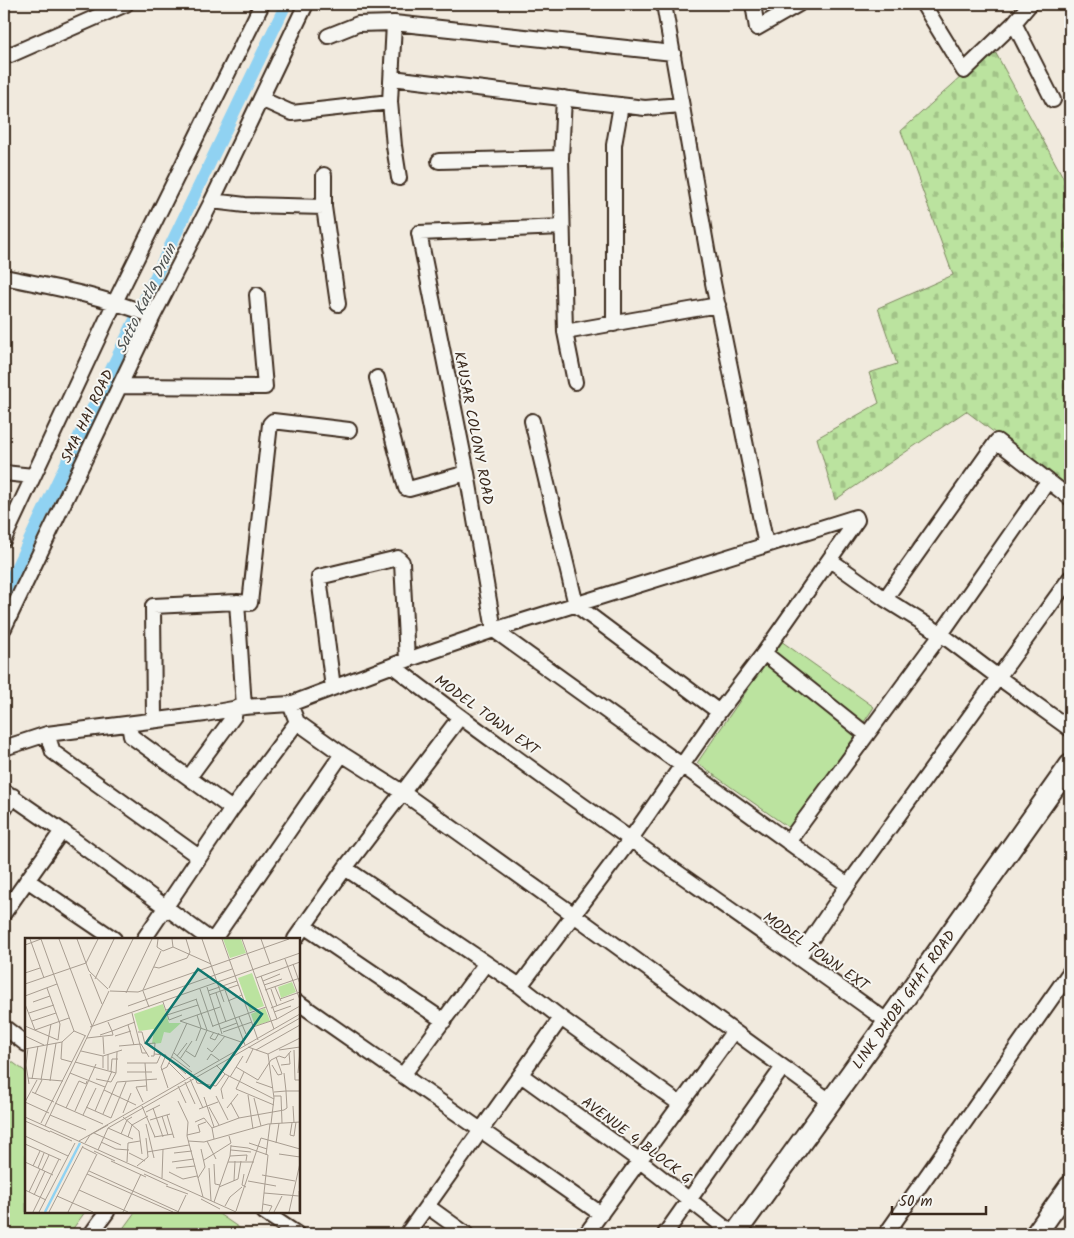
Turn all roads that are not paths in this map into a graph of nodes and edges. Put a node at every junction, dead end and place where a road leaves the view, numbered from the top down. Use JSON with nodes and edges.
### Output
{"nodes":[{"id":1,"x":126,"y":4,"type":"edge"},
{"id":2,"x":262,"y":4,"type":"edge"},
{"id":3,"x":306,"y":4,"type":"edge"},
{"id":4,"x":664,"y":4,"type":"edge"},
{"id":5,"x":753,"y":4,"type":"edge"},
{"id":6,"x":799,"y":4,"type":"edge"},
{"id":7,"x":923,"y":4,"type":"edge"},
{"id":8,"x":1030,"y":4,"type":"edge"},
{"id":9,"x":394,"y":22,"type":"junction"},
{"id":10,"x":1014,"y":23,"type":"junction"},
{"id":11,"x":328,"y":36,"type":"dead end"},
{"id":12,"x":672,"y":53,"type":"junction"},
{"id":13,"x":4,"y":56,"type":"edge"},
{"id":14,"x":392,"y":78,"type":"junction"},
{"id":15,"x":564,"y":98,"type":"junction"},
{"id":16,"x":261,"y":99,"type":"junction"},
{"id":17,"x":1053,"y":100,"type":"dead end"},
{"id":18,"x":390,"y":102,"type":"junction"},
{"id":19,"x":682,"y":104,"type":"junction"},
{"id":20,"x":621,"y":105,"type":"junction"},
{"id":21,"x":561,"y":158,"type":"junction"},
{"id":22,"x":439,"y":161,"type":"dead end"},
{"id":23,"x":324,"y":175,"type":"dead end"},
{"id":24,"x":399,"y":178,"type":"dead end"},
{"id":25,"x":212,"y":201,"type":"junction"},
{"id":26,"x":324,"y":207,"type":"junction"},
{"id":27,"x":562,"y":227,"type":"junction"},
{"id":28,"x":4,"y":277,"type":"edge"},
{"id":29,"x":257,"y":295,"type":"dead end"},
{"id":30,"x":119,"y":304,"type":"junction"},
{"id":31,"x":338,"y":304,"type":"dead end"},
{"id":32,"x":718,"y":305,"type":"junction"},
{"id":33,"x":147,"y":314,"type":"junction"},
{"id":34,"x":614,"y":324,"type":"junction"},
{"id":35,"x":565,"y":332,"type":"junction"},
{"id":36,"x":377,"y":378,"type":"dead end"},
{"id":37,"x":575,"y":382,"type":"dead end"},
{"id":38,"x":120,"y":386,"type":"junction"},
{"id":39,"x":532,"y":421,"type":"dead end"},
{"id":40,"x":349,"y":430,"type":"dead end"},
{"id":41,"x":4,"y":473,"type":"edge"},
{"id":42,"x":467,"y":473,"type":"junction"},
{"id":43,"x":33,"y":476,"type":"junction"},
{"id":44,"x":1048,"y":481,"type":"junction"},
{"id":45,"x":1070,"y":498,"type":"edge"},
{"id":46,"x":4,"y":539,"type":"edge"},
{"id":47,"x":766,"y":546,"type":"junction"},
{"id":48,"x":830,"y":560,"type":"junction"},
{"id":49,"x":1070,"y":578,"type":"edge"},
{"id":50,"x":885,"y":599,"type":"junction"},
{"id":51,"x":237,"y":602,"type":"junction"},
{"id":52,"x":576,"y":605,"type":"junction"},
{"id":53,"x":4,"y":628,"type":"edge"},
{"id":54,"x":494,"y":630,"type":"junction"},
{"id":55,"x":941,"y":634,"type":"junction"},
{"id":56,"x":764,"y":653,"type":"junction"},
{"id":57,"x":407,"y":660,"type":"junction"},
{"id":58,"x":393,"y":666,"type":"junction"},
{"id":59,"x":998,"y":677,"type":"junction"},
{"id":60,"x":333,"y":688,"type":"junction"},
{"id":61,"x":290,"y":704,"type":"junction"},
{"id":62,"x":240,"y":707,"type":"junction"},
{"id":63,"x":719,"y":712,"type":"junction"},
{"id":64,"x":460,"y":717,"type":"junction"},
{"id":65,"x":154,"y":720,"type":"junction"},
{"id":66,"x":297,"y":722,"type":"junction"},
{"id":67,"x":129,"y":724,"type":"junction"},
{"id":68,"x":1070,"y":729,"type":"edge"},
{"id":69,"x":47,"y":734,"type":"junction"},
{"id":70,"x":867,"y":735,"type":"junction"},
{"id":71,"x":4,"y":748,"type":"edge"},
{"id":72,"x":342,"y":754,"type":"junction"},
{"id":73,"x":1070,"y":765,"type":"edge"},
{"id":74,"x":682,"y":767,"type":"junction"},
{"id":75,"x":190,"y":776,"type":"junction"},
{"id":76,"x":402,"y":792,"type":"junction"},
{"id":77,"x":8,"y":794,"type":"edge"},
{"id":78,"x":232,"y":808,"type":"junction"},
{"id":79,"x":4,"y":810,"type":"edge"},
{"id":80,"x":62,"y":831,"type":"junction"},
{"id":81,"x":630,"y":840,"type":"junction"},
{"id":82,"x":788,"y":842,"type":"junction"},
{"id":83,"x":199,"y":857,"type":"junction"},
{"id":84,"x":345,"y":868,"type":"junction"},
{"id":85,"x":27,"y":880,"type":"junction"},
{"id":86,"x":848,"y":885,"type":"junction"},
{"id":87,"x":166,"y":906,"type":"junction"},
{"id":88,"x":4,"y":913,"type":"edge"},
{"id":89,"x":574,"y":915,"type":"junction"},
{"id":90,"x":304,"y":926,"type":"junction"},
{"id":91,"x":113,"y":938,"type":"edge"},
{"id":92,"x":145,"y":938,"type":"edge"},
{"id":93,"x":208,"y":938,"type":"edge"},
{"id":94,"x":215,"y":938,"type":"edge"},
{"id":95,"x":296,"y":938,"type":"edge"},
{"id":96,"x":799,"y":957,"type":"junction"},
{"id":97,"x":486,"y":963,"type":"junction"},
{"id":98,"x":1070,"y":972,"type":"edge"},
{"id":99,"x":520,"y":986,"type":"junction"},
{"id":100,"x":300,"y":1004,"type":"edge"},
{"id":101,"x":561,"y":1018,"type":"junction"},
{"id":102,"x":444,"y":1021,"type":"junction"},
{"id":103,"x":888,"y":1022,"type":"junction"},
{"id":104,"x":4,"y":1027,"type":"edge"},
{"id":105,"x":733,"y":1032,"type":"junction"},
{"id":106,"x":25,"y":1043,"type":"edge"},
{"id":107,"x":782,"y":1067,"type":"junction"},
{"id":108,"x":403,"y":1075,"type":"junction"},
{"id":109,"x":521,"y":1075,"type":"junction"},
{"id":110,"x":831,"y":1102,"type":"junction"},
{"id":111,"x":680,"y":1104,"type":"junction"},
{"id":112,"x":481,"y":1129,"type":"junction"},
{"id":113,"x":640,"y":1161,"type":"junction"},
{"id":114,"x":1070,"y":1186,"type":"edge"},
{"id":115,"x":689,"y":1199,"type":"junction"},
{"id":116,"x":427,"y":1206,"type":"junction"},
{"id":117,"x":106,"y":1213,"type":"edge"},
{"id":118,"x":265,"y":1213,"type":"edge"},
{"id":119,"x":601,"y":1214,"type":"junction"},
{"id":120,"x":91,"y":1234,"type":"edge"},
{"id":121,"x":296,"y":1234,"type":"edge"},
{"id":122,"x":407,"y":1234,"type":"edge"},
{"id":123,"x":466,"y":1234,"type":"edge"},
{"id":124,"x":586,"y":1234,"type":"edge"},
{"id":125,"x":664,"y":1234,"type":"edge"},
{"id":126,"x":734,"y":1234,"type":"edge"},
{"id":127,"x":886,"y":1234,"type":"edge"},
{"id":128,"x":1036,"y":1234,"type":"edge"}],
"edges":[{"from":1,"to":13,"type":"street"},
{"from":2,"to":30,"type":"street"},
{"from":3,"to":16,"type":"street","name":"SMA HAI ROAD"},
{"from":4,"to":12,"type":"street"},
{"from":5,"to":6,"type":"street"},
{"from":7,"to":10,"type":"street"},
{"from":8,"to":10,"type":"street"},
{"from":9,"to":11,"type":"street"},
{"from":9,"to":12,"type":"street"},
{"from":9,"to":14,"type":"street"},
{"from":10,"to":17,"type":"street"},
{"from":12,"to":19,"type":"street"},
{"from":14,"to":15,"type":"street"},
{"from":14,"to":18,"type":"street"},
{"from":15,"to":20,"type":"street"},
{"from":15,"to":21,"type":"street"},
{"from":16,"to":18,"type":"street"},
{"from":16,"to":25,"type":"street","name":"SMA HAI ROAD"},
{"from":18,"to":24,"type":"street"},
{"from":19,"to":20,"type":"street"},
{"from":19,"to":32,"type":"street"},
{"from":20,"to":34,"type":"street"},
{"from":21,"to":22,"type":"street"},
{"from":21,"to":27,"type":"street"},
{"from":23,"to":26,"type":"street"},
{"from":25,"to":26,"type":"street"},
{"from":25,"to":33,"type":"street","name":"SMA HAI ROAD"},
{"from":26,"to":31,"type":"street"},
{"from":27,"to":35,"type":"street"},
{"from":27,"to":42,"type":"street","name":"KAUSAR COLONY ROAD"},
{"from":28,"to":30,"type":"street"},
{"from":29,"to":38,"type":"street"},
{"from":30,"to":33,"type":"street"},
{"from":30,"to":43,"type":"street"},
{"from":32,"to":34,"type":"street"},
{"from":32,"to":47,"type":"street"},
{"from":33,"to":38,"type":"street","name":"SMA HAI ROAD"},
{"from":34,"to":35,"type":"street"},
{"from":35,"to":37,"type":"street"},
{"from":36,"to":42,"type":"street"},
{"from":38,"to":53,"type":"street","name":"SMA HAI ROAD"},
{"from":39,"to":52,"type":"street"},
{"from":40,"to":51,"type":"street"},
{"from":41,"to":43,"type":"street"},
{"from":42,"to":54,"type":"street","name":"KAUSAR COLONY ROAD"},
{"from":43,"to":46,"type":"street"},
{"from":44,"to":45,"type":"street"},
{"from":44,"to":50,"type":"street"},
{"from":44,"to":55,"type":"street"},
{"from":47,"to":48,"type":"street"},
{"from":47,"to":52,"type":"street"},
{"from":48,"to":50,"type":"street"},
{"from":48,"to":56,"type":"street"},
{"from":49,"to":59,"type":"street"},
{"from":50,"to":55,"type":"street"},
{"from":51,"to":62,"type":"street"},
{"from":51,"to":65,"type":"street"},
{"from":52,"to":54,"type":"street"},
{"from":52,"to":63,"type":"street"},
{"from":54,"to":57,"type":"street"},
{"from":54,"to":74,"type":"street"},
{"from":55,"to":59,"type":"street"},
{"from":55,"to":70,"type":"street"},
{"from":56,"to":63,"type":"street"},
{"from":56,"to":70,"type":"street"},
{"from":57,"to":58,"type":"street"},
{"from":57,"to":60,"type":"street"},
{"from":58,"to":60,"type":"street"},
{"from":58,"to":64,"type":"street","name":"MODEL TOWN EXT"},
{"from":59,"to":68,"type":"street"},
{"from":59,"to":86,"type":"street"},
{"from":60,"to":61,"type":"street"},
{"from":61,"to":62,"type":"street"},
{"from":61,"to":66,"type":"street"},
{"from":62,"to":65,"type":"street"},
{"from":62,"to":75,"type":"street"},
{"from":63,"to":74,"type":"street"},
{"from":64,"to":76,"type":"street"},
{"from":64,"to":81,"type":"street","name":"MODEL TOWN EXT"},
{"from":65,"to":67,"type":"street"},
{"from":66,"to":72,"type":"street"},
{"from":66,"to":78,"type":"street"},
{"from":67,"to":69,"type":"street"},
{"from":67,"to":75,"type":"street"},
{"from":69,"to":71,"type":"street"},
{"from":69,"to":83,"type":"street"},
{"from":70,"to":82,"type":"street"},
{"from":72,"to":76,"type":"street"},
{"from":72,"to":94,"type":"street"},
{"from":73,"to":103,"type":"street","name":"LINK DHOBI GHAT ROAD"},
{"from":74,"to":81,"type":"street"},
{"from":74,"to":82,"type":"street"},
{"from":75,"to":78,"type":"street"},
{"from":76,"to":84,"type":"street"},
{"from":76,"to":89,"type":"street"},
{"from":77,"to":79,"type":"street"},
{"from":77,"to":80,"type":"street"},
{"from":78,"to":83,"type":"street"},
{"from":80,"to":85,"type":"street"},
{"from":80,"to":87,"type":"street"},
{"from":81,"to":89,"type":"street"},
{"from":81,"to":96,"type":"street","name":"MODEL TOWN EXT"},
{"from":82,"to":86,"type":"street"},
{"from":83,"to":87,"type":"street"},
{"from":84,"to":90,"type":"street"},
{"from":84,"to":97,"type":"street"},
{"from":85,"to":88,"type":"street"},
{"from":85,"to":91,"type":"street"},
{"from":86,"to":96,"type":"street"},
{"from":87,"to":92,"type":"street"},
{"from":87,"to":93,"type":"street"},
{"from":89,"to":99,"type":"street"},
{"from":89,"to":105,"type":"street"},
{"from":90,"to":95,"type":"street"},
{"from":90,"to":102,"type":"street"},
{"from":96,"to":103,"type":"street","name":"MODEL TOWN EXT"},
{"from":97,"to":99,"type":"street"},
{"from":97,"to":102,"type":"street"},
{"from":98,"to":127,"type":"street"},
{"from":99,"to":101,"type":"street"},
{"from":100,"to":108,"type":"street"},
{"from":101,"to":109,"type":"street"},
{"from":101,"to":111,"type":"street"},
{"from":102,"to":108,"type":"street"},
{"from":103,"to":110,"type":"street","name":"LINK DHOBI GHAT ROAD"},
{"from":104,"to":106,"type":"street"},
{"from":105,"to":107,"type":"street"},
{"from":105,"to":111,"type":"street"},
{"from":107,"to":110,"type":"street"},
{"from":107,"to":115,"type":"street"},
{"from":108,"to":112,"type":"street"},
{"from":109,"to":112,"type":"street"},
{"from":109,"to":113,"type":"street","name":"AVENUE 4 BLOCK G"},
{"from":110,"to":126,"type":"street","name":"LINK DHOBI GHAT ROAD"},
{"from":111,"to":113,"type":"street"},
{"from":112,"to":116,"type":"street"},
{"from":112,"to":119,"type":"street"},
{"from":113,"to":115,"type":"street","name":"AVENUE 4 BLOCK G"},
{"from":113,"to":119,"type":"street"},
{"from":114,"to":128,"type":"street"},
{"from":115,"to":125,"type":"street"},
{"from":115,"to":126,"type":"street","name":"AVENUE 4 BLOCK G"},
{"from":116,"to":122,"type":"street"},
{"from":116,"to":123,"type":"street"},
{"from":117,"to":120,"type":"street"},
{"from":118,"to":121,"type":"street"},
{"from":119,"to":124,"type":"street"}]}
